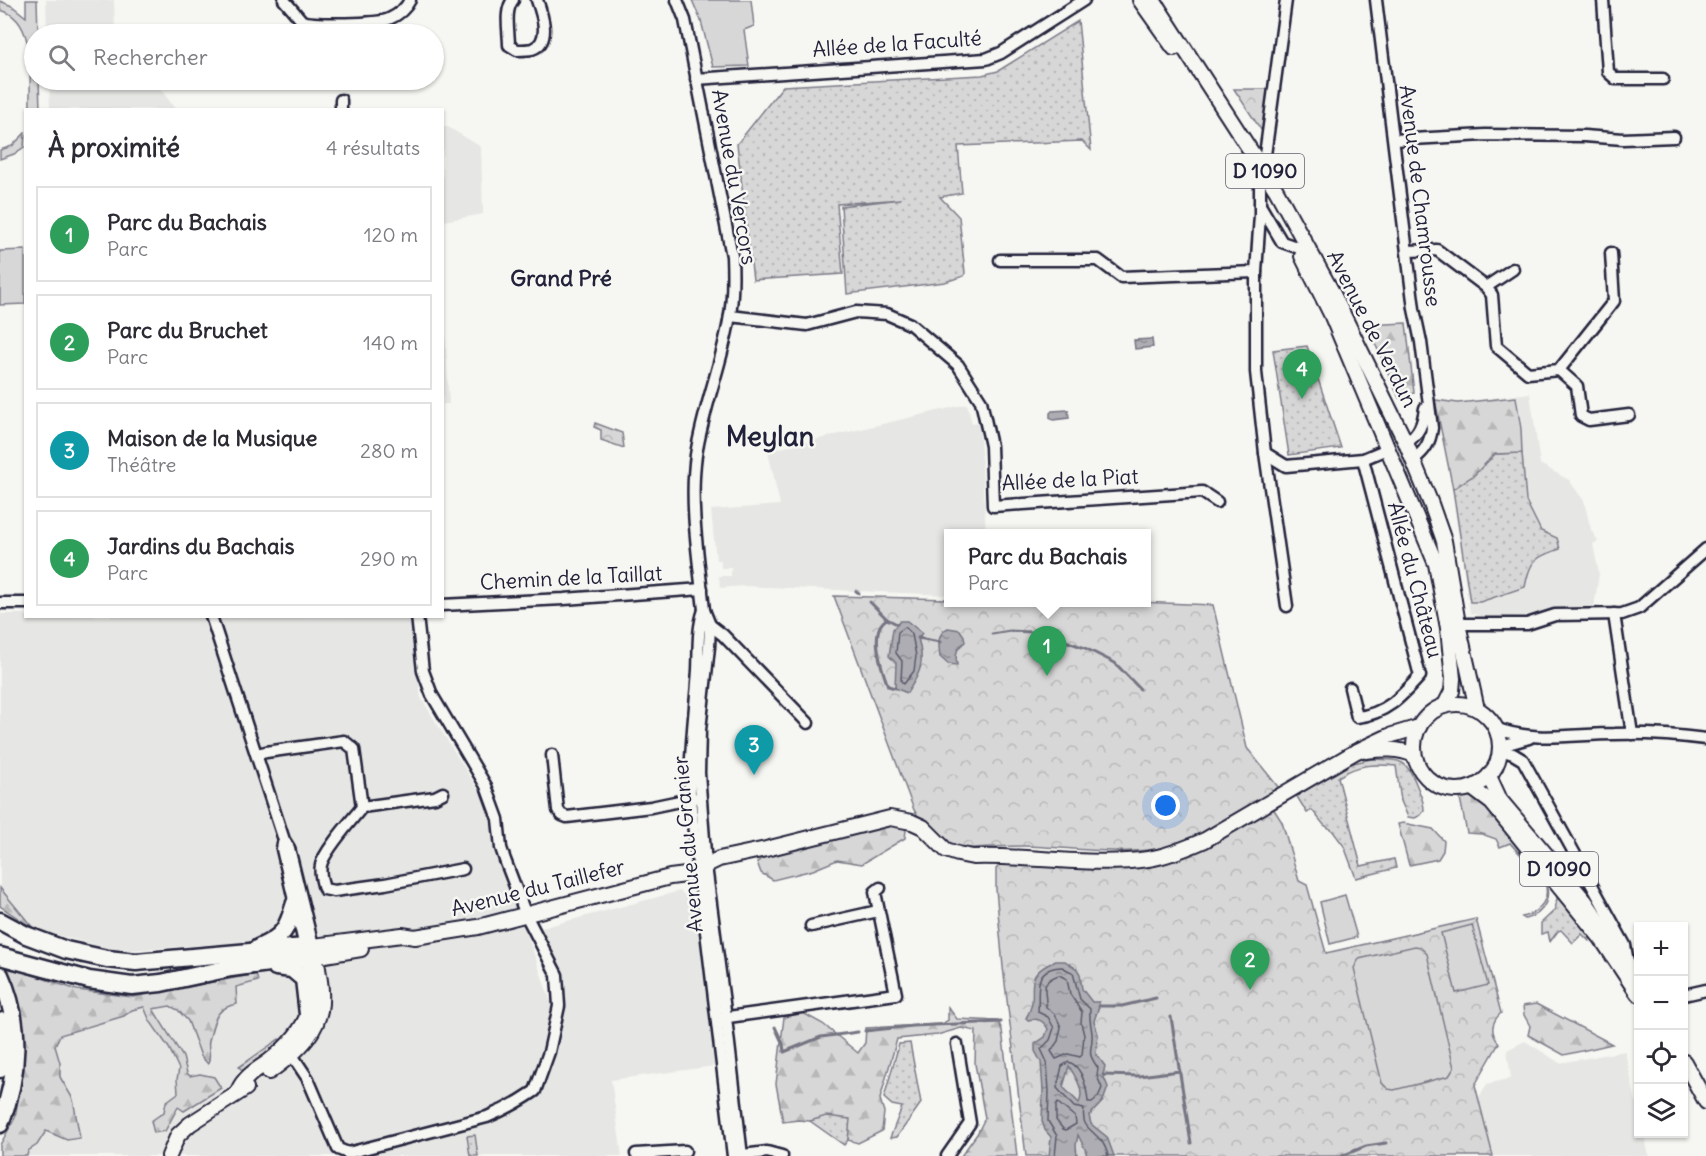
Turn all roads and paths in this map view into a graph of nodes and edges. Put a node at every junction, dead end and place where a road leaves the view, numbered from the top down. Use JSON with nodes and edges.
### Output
{"nodes":[{"id":1,"x":284,"y":0,"type":"edge"},
{"id":2,"x":410,"y":0,"type":"edge"},
{"id":3,"x":513,"y":0,"type":"edge"},
{"id":4,"x":537,"y":0,"type":"edge"},
{"id":5,"x":677,"y":0,"type":"edge"},
{"id":6,"x":1084,"y":0,"type":"edge"},
{"id":7,"x":1140,"y":0,"type":"edge"},
{"id":8,"x":1153,"y":0,"type":"edge"},
{"id":9,"x":1286,"y":0,"type":"edge"},
{"id":10,"x":1376,"y":0,"type":"edge"},
{"id":11,"x":1603,"y":0,"type":"edge"},
{"id":12,"x":696,"y":79,"type":"junction"},
{"id":13,"x":1663,"y":79,"type":"dead end"},
{"id":14,"x":1674,"y":137,"type":"dead end"},
{"id":15,"x":1394,"y":140,"type":"junction"},
{"id":16,"x":1260,"y":164,"type":"junction"},
{"id":17,"x":1260,"y":179,"type":"junction"},
{"id":18,"x":1260,"y":205,"type":"junction"},
{"id":19,"x":1299,"y":248,"type":"junction"},
{"id":20,"x":1407,"y":251,"type":"junction"},
{"id":21,"x":1611,"y":253,"type":"dead end"},
{"id":22,"x":1000,"y":260,"type":"dead end"},
{"id":23,"x":1513,"y":269,"type":"dead end"},
{"id":24,"x":1256,"y":272,"type":"junction"},
{"id":25,"x":1486,"y":287,"type":"junction"},
{"id":26,"x":730,"y":316,"type":"junction"},
{"id":27,"x":1559,"y":370,"type":"junction"},
{"id":28,"x":1427,"y":396,"type":"junction"},
{"id":29,"x":1629,"y":415,"type":"dead end"},
{"id":30,"x":1406,"y":443,"type":"junction"},
{"id":31,"x":1265,"y":453,"type":"junction"},
{"id":32,"x":1390,"y":455,"type":"junction"},
{"id":33,"x":1366,"y":458,"type":"junction"},
{"id":34,"x":1413,"y":460,"type":"junction"},
{"id":35,"x":1217,"y":502,"type":"dead end"},
{"id":36,"x":1706,"y":549,"type":"edge"},
{"id":37,"x":702,"y":589,"type":"junction"},
{"id":38,"x":0,"y":603,"type":"edge"},
{"id":39,"x":24,"y":603,"type":"edge"},
{"id":40,"x":444,"y":605,"type":"edge"},
{"id":41,"x":1287,"y":606,"type":"dead end"},
{"id":42,"x":704,"y":610,"type":"joint"},
{"id":43,"x":1614,"y":614,"type":"junction"},
{"id":44,"x":212,"y":618,"type":"edge"},
{"id":45,"x":417,"y":618,"type":"edge"},
{"id":46,"x":1458,"y":624,"type":"junction"},
{"id":47,"x":704,"y":625,"type":"junction"},
{"id":48,"x":1350,"y":688,"type":"dead end"},
{"id":49,"x":1445,"y":705,"type":"junction"},
{"id":50,"x":1477,"y":709,"type":"junction"},
{"id":51,"x":808,"y":723,"type":"dead end"},
{"id":52,"x":1419,"y":727,"type":"junction"},
{"id":53,"x":1495,"y":728,"type":"junction"},
{"id":54,"x":1632,"y":734,"type":"junction"},
{"id":55,"x":1535,"y":736,"type":"junction"},
{"id":56,"x":1706,"y":739,"type":"edge"},
{"id":57,"x":1500,"y":750,"type":"junction"},
{"id":58,"x":1355,"y":752,"type":"junction"},
{"id":59,"x":257,"y":754,"type":"junction"},
{"id":60,"x":552,"y":755,"type":"dead end"},
{"id":61,"x":1414,"y":755,"type":"junction"},
{"id":62,"x":1523,"y":760,"type":"junction"},
{"id":63,"x":1489,"y":776,"type":"junction"},
{"id":64,"x":1472,"y":788,"type":"junction"},
{"id":65,"x":443,"y":793,"type":"dead end"},
{"id":66,"x":695,"y":798,"type":"junction"},
{"id":67,"x":362,"y":807,"type":"junction"},
{"id":68,"x":284,"y":840,"type":"junction"},
{"id":69,"x":702,"y":867,"type":"junction"},
{"id":70,"x":463,"y":869,"type":"dead end"},
{"id":71,"x":880,"y":888,"type":"dead end"},
{"id":72,"x":295,"y":903,"type":"junction"},
{"id":73,"x":878,"y":911,"type":"junction"},
{"id":74,"x":526,"y":915,"type":"junction"},
{"id":75,"x":0,"y":921,"type":"edge"},
{"id":76,"x":812,"y":926,"type":"dead end"},
{"id":77,"x":310,"y":951,"type":"junction"},
{"id":78,"x":249,"y":952,"type":"junction"},
{"id":79,"x":0,"y":956,"type":"edge"},
{"id":80,"x":1628,"y":962,"type":"junction"},
{"id":81,"x":261,"y":965,"type":"junction"},
{"id":82,"x":0,"y":975,"type":"edge"},
{"id":83,"x":1636,"y":976,"type":"edge"},
{"id":84,"x":1634,"y":988,"type":"edge"},
{"id":85,"x":1706,"y":990,"type":"edge"},
{"id":86,"x":1688,"y":994,"type":"edge"},
{"id":87,"x":0,"y":1009,"type":"edge"},
{"id":88,"x":308,"y":1014,"type":"junction"},
{"id":89,"x":722,"y":1018,"type":"junction"},
{"id":90,"x":957,"y":1044,"type":"dead end"},
{"id":91,"x":292,"y":1054,"type":"junction"},
{"id":92,"x":0,"y":1069,"type":"edge"},
{"id":93,"x":1688,"y":1071,"type":"edge"},
{"id":94,"x":238,"y":1091,"type":"junction"},
{"id":95,"x":1706,"y":1102,"type":"edge"},
{"id":96,"x":0,"y":1124,"type":"edge"},
{"id":97,"x":685,"y":1150,"type":"dead end"},
{"id":98,"x":636,"y":1154,"type":"dead end"},
{"id":99,"x":169,"y":1156,"type":"edge"},
{"id":100,"x":737,"y":1156,"type":"edge"},
{"id":101,"x":782,"y":1156,"type":"edge"},
{"id":102,"x":947,"y":1156,"type":"edge"}],
"edges":[{"from":1,"to":2,"type":"street"},
{"from":3,"to":4,"type":"street"},
{"from":5,"to":12,"type":"street","name":"Avenue du Vercors"},
{"from":6,"to":12,"type":"street","name":"Allée de la Faculté"},
{"from":7,"to":17,"type":"main road","name":"Avenue de Verdun","number":"D 1090"},
{"from":8,"to":16,"type":"main road","name":"Avenue de Verdun","number":"D 1090"},
{"from":9,"to":16,"type":"street"},
{"from":10,"to":15,"type":"street","name":"Avenue de Chamrousse"},
{"from":11,"to":13,"type":"street"},
{"from":12,"to":26,"type":"street","name":"Avenue du Vercors"},
{"from":14,"to":15,"type":"street"},
{"from":15,"to":20,"type":"street","name":"Avenue de Chamrousse"},
{"from":16,"to":30,"type":"main road","name":"Avenue de Verdun","number":"D 1090"},
{"from":17,"to":18,"type":"street"},
{"from":17,"to":19,"type":"main road","name":"Avenue de Verdun","number":"D 1090"},
{"from":18,"to":19,"type":"street"},
{"from":18,"to":24,"type":"street"},
{"from":19,"to":32,"type":"main road","name":"Avenue de Verdun","number":"D 1090"},
{"from":20,"to":25,"type":"street"},
{"from":20,"to":28,"type":"street","name":"Avenue de Chamrousse"},
{"from":21,"to":27,"type":"street"},
{"from":22,"to":24,"type":"street"},
{"from":23,"to":25,"type":"street"},
{"from":24,"to":31,"type":"street"},
{"from":25,"to":27,"type":"street"},
{"from":26,"to":35,"type":"street","name":"Allée de la Piat"},
{"from":26,"to":37,"type":"street","name":"Avenue du Vercors"},
{"from":27,"to":29,"type":"street"},
{"from":28,"to":30,"type":"street","name":"Avenue de Chamrousse"},
{"from":28,"to":34,"type":"street","name":"Avenue de Chamrousse"},
{"from":30,"to":32,"type":"main road"},
{"from":30,"to":34,"type":"main road","name":"Avenue de Verdun","number":"D 1090"},
{"from":31,"to":33,"type":"street"},
{"from":31,"to":41,"type":"street"},
{"from":32,"to":33,"type":"street"},
{"from":32,"to":34,"type":"main road"},
{"from":32,"to":49,"type":"main road","name":"Avenue de Verdun","number":"D 1090"},
{"from":33,"to":48,"type":"street","name":"Allée du Château"},
{"from":34,"to":46,"type":"main road","name":"Avenue de Verdun","number":"D 1090"},
{"from":36,"to":43,"type":"street"},
{"from":37,"to":40,"type":"street","name":"Chemin de la Taillat"},
{"from":37,"to":42,"type":"street","name":"Avenue du Vercors"},
{"from":38,"to":39,"type":"street"},
{"from":42,"to":47,"type":"street","name":"Avenue du Granier"},
{"from":43,"to":46,"type":"street"},
{"from":43,"to":54,"type":"street"},
{"from":44,"to":59,"type":"street"},
{"from":45,"to":74,"type":"street"},
{"from":46,"to":50,"type":"main road","name":"Avenue de Verdun","number":"D 1090"},
{"from":47,"to":51,"type":"street"},
{"from":47,"to":66,"type":"street","name":"Avenue du Granier"},
{"from":49,"to":50,"type":"main road"},
{"from":49,"to":52,"type":"main road"},
{"from":50,"to":53,"type":"main road"},
{"from":52,"to":58,"type":"main road","name":"Avenue du Taillefer"},
{"from":52,"to":61,"type":"main road"},
{"from":53,"to":55,"type":"street"},
{"from":53,"to":57,"type":"main road"},
{"from":54,"to":55,"type":"street"},
{"from":54,"to":56,"type":"street"},
{"from":55,"to":57,"type":"street"},
{"from":55,"to":62,"type":"street"},
{"from":57,"to":62,"type":"street"},
{"from":57,"to":63,"type":"main road"},
{"from":58,"to":61,"type":"main road","name":"Avenue du Taillefer"},
{"from":58,"to":69,"type":"main road","name":"Avenue du Taillefer"},
{"from":59,"to":67,"type":"street"},
{"from":59,"to":68,"type":"street"},
{"from":60,"to":66,"type":"street"},
{"from":61,"to":64,"type":"main road"},
{"from":62,"to":80,"type":"street"},
{"from":63,"to":64,"type":"main road"},
{"from":63,"to":80,"type":"main road","number":"D 1090"},
{"from":64,"to":84,"type":"main road","number":"D 1090"},
{"from":65,"to":67,"type":"street"},
{"from":66,"to":69,"type":"street","name":"Avenue du Granier"},
{"from":67,"to":70,"type":"street"},
{"from":68,"to":72,"type":"street"},
{"from":68,"to":77,"type":"street"},
{"from":69,"to":74,"type":"main road","name":"Avenue du Taillefer"},
{"from":69,"to":89,"type":"street","name":"Avenue du Granier"},
{"from":71,"to":73,"type":"street"},
{"from":72,"to":77,"type":"street"},
{"from":72,"to":78,"type":"highway"},
{"from":73,"to":76,"type":"street"},
{"from":73,"to":89,"type":"street"},
{"from":74,"to":77,"type":"main road","name":"Avenue du Taillefer"},
{"from":74,"to":91,"type":"street"},
{"from":75,"to":78,"type":"highway"},
{"from":77,"to":78,"type":"highway"},
{"from":77,"to":81,"type":"highway"},
{"from":77,"to":88,"type":"main road"},
{"from":77,"to":91,"type":"main road"},
{"from":79,"to":81,"type":"highway"},
{"from":80,"to":83,"type":"main road","number":"D 1090"},
{"from":81,"to":88,"type":"highway"},
{"from":82,"to":96,"type":"highway"},
{"from":85,"to":86,"type":"street"},
{"from":87,"to":92,"type":"highway"},
{"from":88,"to":94,"type":"main road"},
{"from":89,"to":100,"type":"street","name":"Avenue du Granier"},
{"from":90,"to":102,"type":"street"},
{"from":91,"to":94,"type":"main road"},
{"from":93,"to":95,"type":"main road"},
{"from":94,"to":99,"type":"main road"},
{"from":97,"to":98,"type":"street"},
{"from":100,"to":101,"type":"street"}]}
